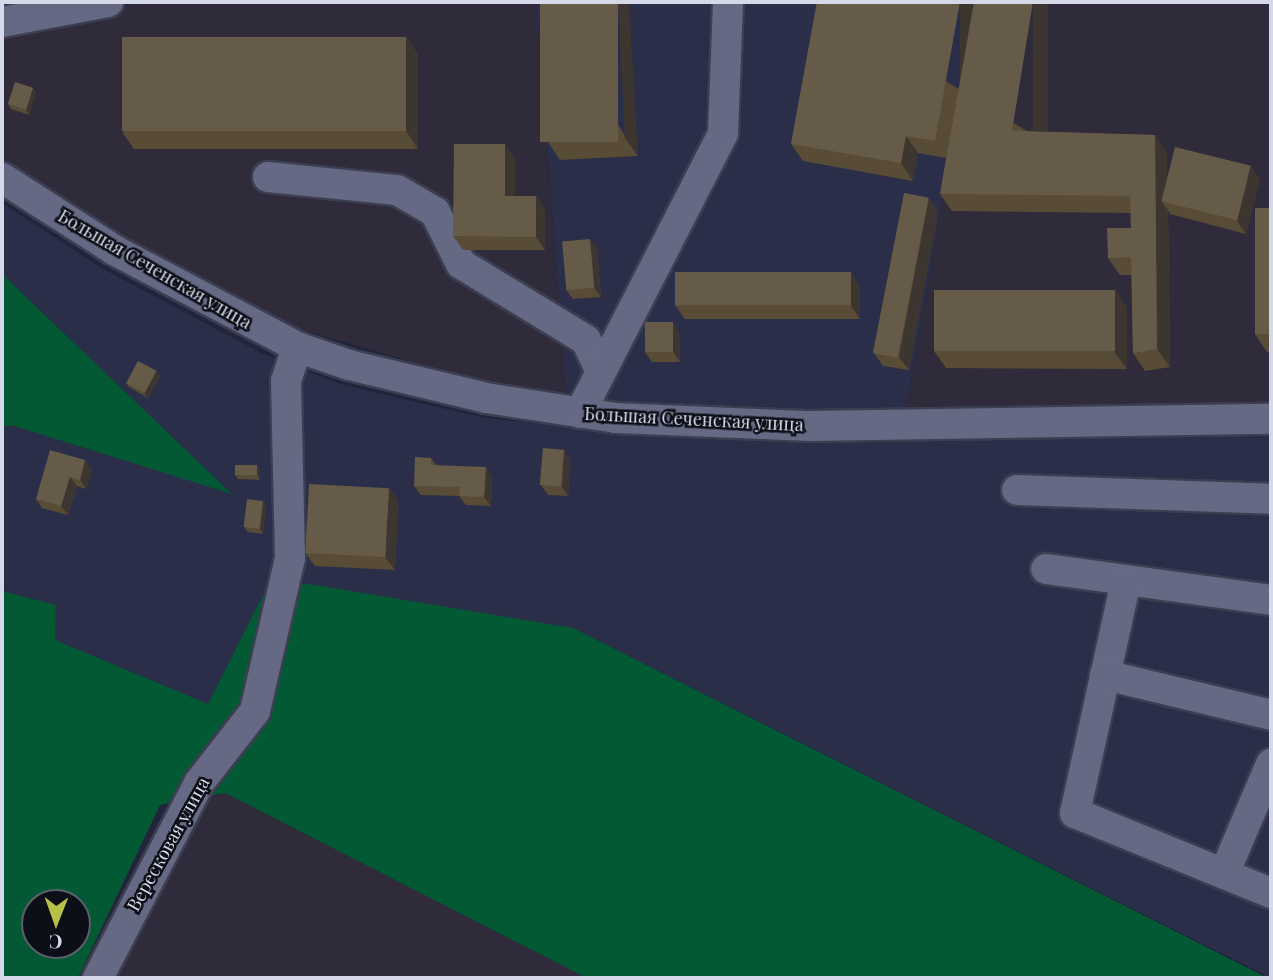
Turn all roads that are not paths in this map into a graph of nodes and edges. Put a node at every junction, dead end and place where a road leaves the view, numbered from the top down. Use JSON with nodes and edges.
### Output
{"nodes":[{"id":1,"x":108,"y":2,"type":"edge"},
{"id":2,"x":728,"y":2,"type":"edge"},
{"id":3,"x":2,"y":22,"type":"edge"},
{"id":4,"x":268,"y":177,"type":"dead end"},
{"id":5,"x":2,"y":178,"type":"edge"},
{"id":6,"x":296,"y":347,"type":"junction"},
{"id":7,"x":601,"y":372,"type":"junction"},
{"id":8,"x":580,"y":413,"type":"junction"},
{"id":9,"x":1271,"y":419,"type":"edge"},
{"id":10,"x":1017,"y":490,"type":"dead end"},
{"id":11,"x":1271,"y":499,"type":"edge"},
{"id":12,"x":1046,"y":569,"type":"dead end"},
{"id":13,"x":1126,"y":581,"type":"junction"},
{"id":14,"x":1271,"y":600,"type":"edge"},
{"id":15,"x":1105,"y":675,"type":"junction"},
{"id":16,"x":1271,"y":715,"type":"edge"},
{"id":17,"x":1271,"y":764,"type":"edge"},
{"id":18,"x":1224,"y":874,"type":"junction"},
{"id":19,"x":1271,"y":893,"type":"edge"},
{"id":20,"x":98,"y":978,"type":"edge"}],
"edges":[{"from":1,"to":3,"type":"street"},
{"from":2,"to":7,"type":"street"},
{"from":4,"to":7,"type":"street"},
{"from":5,"to":6,"type":"street","name":"Большая Сеченская улица"},
{"from":6,"to":8,"type":"street","name":"Большая Сеченская улица"},
{"from":6,"to":20,"type":"street","name":"Вересковая улица"},
{"from":7,"to":8,"type":"street"},
{"from":8,"to":9,"type":"street","name":"Большая Сеченская улица"},
{"from":10,"to":11,"type":"street"},
{"from":12,"to":13,"type":"street"},
{"from":13,"to":14,"type":"street"},
{"from":13,"to":15,"type":"street"},
{"from":15,"to":16,"type":"street"},
{"from":15,"to":18,"type":"street"},
{"from":17,"to":18,"type":"street"},
{"from":18,"to":19,"type":"street"}]}
